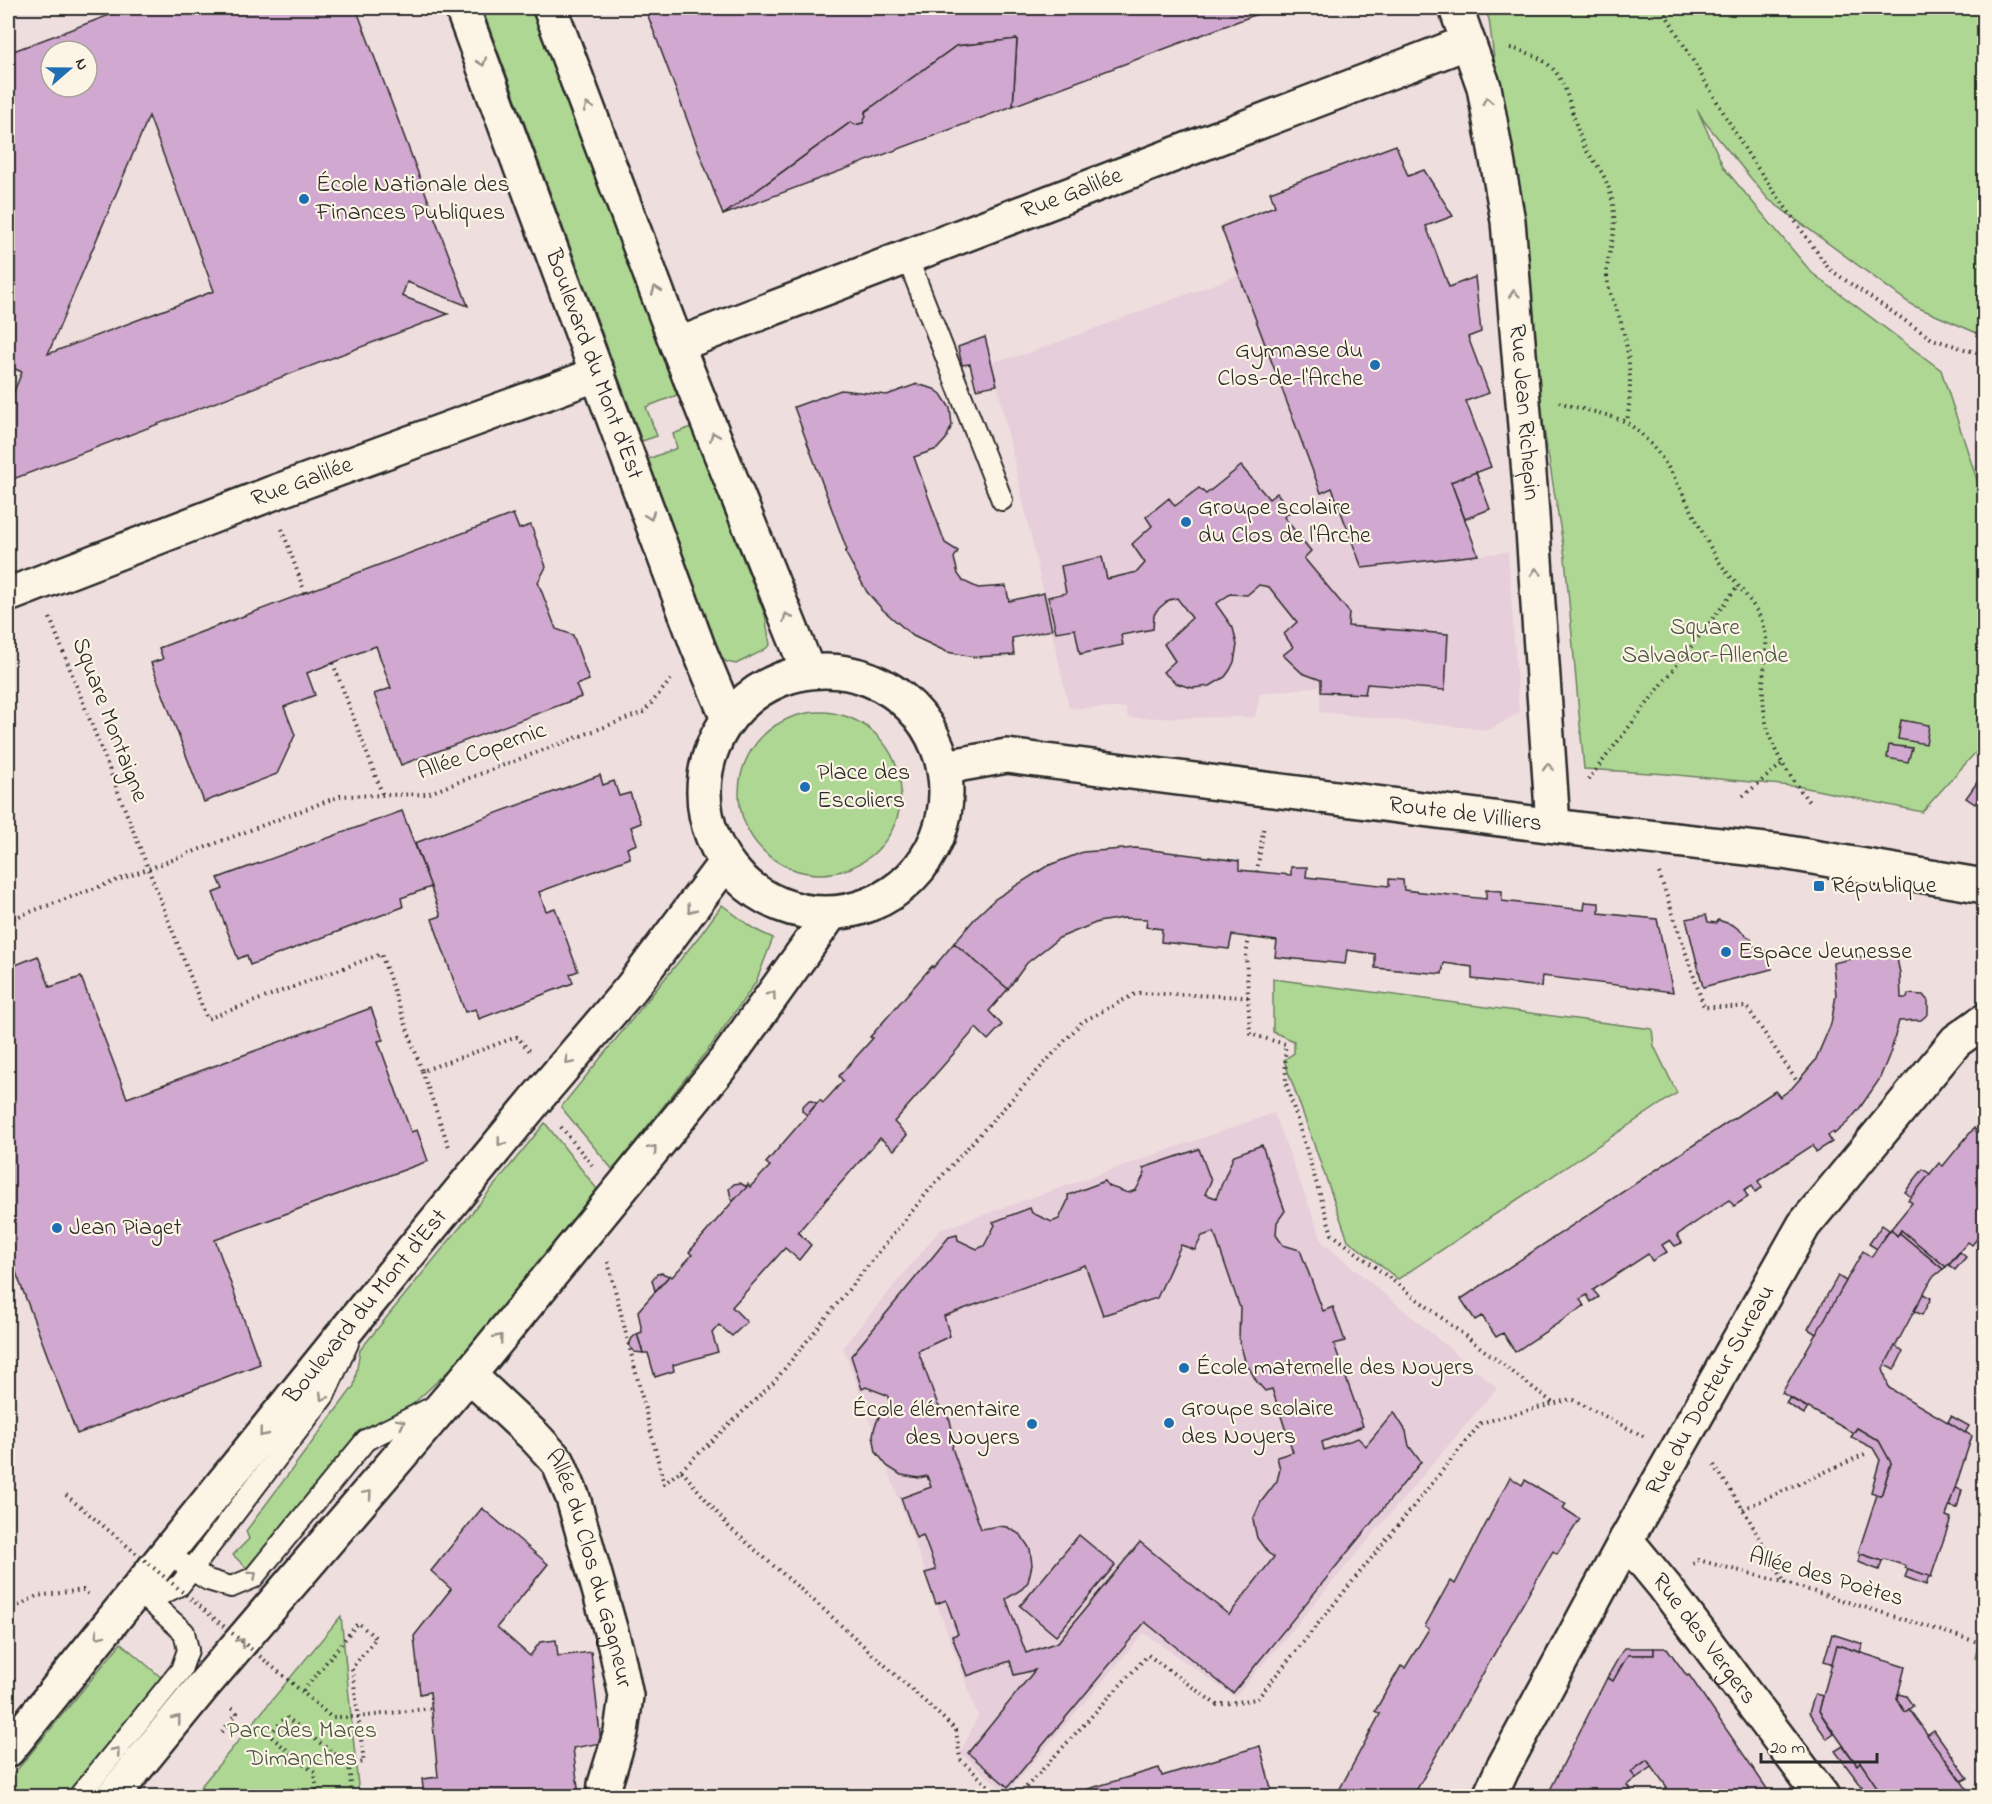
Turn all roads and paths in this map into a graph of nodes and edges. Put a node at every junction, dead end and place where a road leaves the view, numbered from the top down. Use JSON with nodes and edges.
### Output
{"nodes":[{"id":1,"x":462,"y":8,"type":"edge"},
{"id":2,"x":550,"y":8,"type":"edge"},
{"id":3,"x":1456,"y":8,"type":"edge"},
{"id":4,"x":1662,"y":8,"type":"edge"},
{"id":5,"x":1468,"y":42,"type":"junction"},
{"id":6,"x":908,"y":257,"type":"junction"},
{"id":7,"x":677,"y":345,"type":"junction"},
{"id":8,"x":1984,"y":356,"type":"edge"},
{"id":9,"x":598,"y":374,"type":"junction"},
{"id":10,"x":1522,"y":389,"type":"junction"},
{"id":11,"x":1627,"y":422,"type":"junction"},
{"id":12,"x":270,"y":494,"type":"junction"},
{"id":13,"x":1002,"y":500,"type":"dead end"},
{"id":14,"x":1738,"y":586,"type":"junction"},
{"id":15,"x":22,"y":590,"type":"edge"},
{"id":16,"x":305,"y":593,"type":"dead end"},
{"id":17,"x":698,"y":647,"type":"junction"},
{"id":18,"x":333,"y":663,"type":"dead end"},
{"id":19,"x":808,"y":671,"type":"junction"},
{"id":20,"x":728,"y":719,"type":"junction"},
{"id":21,"x":1782,"y":765,"type":"junction"},
{"id":22,"x":945,"y":767,"type":"junction"},
{"id":23,"x":1268,"y":789,"type":"junction"},
{"id":24,"x":383,"y":796,"type":"junction"},
{"id":25,"x":1743,"y":796,"type":"dead end"},
{"id":26,"x":1810,"y":805,"type":"dead end"},
{"id":27,"x":1553,"y":825,"type":"junction"},
{"id":28,"x":1646,"y":836,"type":"junction"},
{"id":29,"x":726,"y":862,"type":"junction"},
{"id":30,"x":148,"y":869,"type":"junction"},
{"id":31,"x":1257,"y":872,"type":"dead end"},
{"id":32,"x":1984,"y":886,"type":"edge"},
{"id":33,"x":830,"y":915,"type":"junction"},
{"id":34,"x":8,"y":920,"type":"edge"},
{"id":35,"x":1249,"y":937,"type":"dead end"},
{"id":36,"x":1248,"y":997,"type":"junction"},
{"id":37,"x":1984,"y":1021,"type":"edge"},
{"id":38,"x":422,"y":1071,"type":"junction"},
{"id":39,"x":1797,"y":1083,"type":"dead end"},
{"id":40,"x":538,"y":1097,"type":"junction"},
{"id":41,"x":463,"y":1189,"type":"junction"},
{"id":42,"x":615,"y":1194,"type":"junction"},
{"id":43,"x":583,"y":1234,"type":"junction"},
{"id":44,"x":366,"y":1306,"type":"junction"},
{"id":45,"x":469,"y":1375,"type":"junction"},
{"id":46,"x":448,"y":1400,"type":"junction"},
{"id":47,"x":1554,"y":1404,"type":"junction"},
{"id":48,"x":1675,"y":1452,"type":"junction"},
{"id":49,"x":1864,"y":1454,"type":"dead end"},
{"id":50,"x":1714,"y":1465,"type":"dead end"},
{"id":51,"x":681,"y":1470,"type":"junction"},
{"id":52,"x":66,"y":1495,"type":"dead end"},
{"id":53,"x":1743,"y":1509,"type":"junction"},
{"id":54,"x":1626,"y":1540,"type":"junction"},
{"id":55,"x":165,"y":1553,"type":"junction"},
{"id":56,"x":192,"y":1570,"type":"junction"},
{"id":57,"x":1786,"y":1583,"type":"junction"},
{"id":58,"x":1664,"y":1586,"type":"junction"},
{"id":59,"x":136,"y":1589,"type":"junction"},
{"id":60,"x":37,"y":1596,"type":"dead end"},
{"id":61,"x":8,"y":1611,"type":"edge"},
{"id":62,"x":1984,"y":1644,"type":"edge"},
{"id":63,"x":303,"y":1691,"type":"junction"},
{"id":64,"x":432,"y":1708,"type":"dead end"},
{"id":65,"x":237,"y":1713,"type":"dead end"},
{"id":66,"x":358,"y":1717,"type":"junction"},
{"id":67,"x":222,"y":1732,"type":"dead end"},
{"id":68,"x":8,"y":1750,"type":"edge"},
{"id":69,"x":349,"y":1765,"type":"junction"},
{"id":70,"x":79,"y":1797,"type":"edge"},
{"id":71,"x":113,"y":1797,"type":"edge"},
{"id":72,"x":317,"y":1797,"type":"edge"},
{"id":73,"x":352,"y":1797,"type":"edge"},
{"id":74,"x":604,"y":1797,"type":"edge"},
{"id":75,"x":999,"y":1797,"type":"edge"},
{"id":76,"x":1018,"y":1797,"type":"edge"},
{"id":77,"x":1490,"y":1797,"type":"edge"},
{"id":78,"x":1822,"y":1797,"type":"edge"}],
"edges":[{"from":1,"to":9,"type":"street","name":"Boulevard du Mont d'Est","one_way":true},
{"from":7,"to":2,"type":"street","one_way":true},
{"from":3,"to":5,"type":"street","name":"Rue Jean Richepin"},
{"from":4,"to":8,"type":"path"},
{"from":5,"to":6,"type":"street","name":"Rue Galilée"},
{"from":10,"to":5,"type":"street","name":"Rue Jean Richepin","one_way":true},
{"from":5,"to":11,"type":"path"},
{"from":6,"to":7,"type":"street","name":"Rue Galilée"},
{"from":6,"to":13,"type":"lane"},
{"from":19,"to":7,"type":"street","one_way":true},
{"from":9,"to":12,"type":"street","name":"Rue Galilée"},
{"from":9,"to":17,"type":"street","name":"Boulevard du Mont d'Est","one_way":true},
{"from":10,"to":11,"type":"path"},
{"from":27,"to":10,"type":"street","name":"Rue Jean Richepin","one_way":true},
{"from":11,"to":14,"type":"path"},
{"from":12,"to":15,"type":"street","name":"Rue Galilée"},
{"from":12,"to":16,"type":"path"},
{"from":14,"to":21,"type":"path"},
{"from":14,"to":27,"type":"path"},
{"from":15,"to":30,"type":"path","name":"Square Montaigne"},
{"from":17,"to":20,"type":"street","name":"Boulevard du Mont d'Est"},
{"from":17,"to":24,"type":"path","name":"Allée Copernic"},
{"from":18,"to":24,"type":"path"},
{"from":19,"to":20,"type":"street"},
{"from":19,"to":22,"type":"street"},
{"from":20,"to":29,"type":"street"},
{"from":21,"to":25,"type":"path"},
{"from":21,"to":26,"type":"path"},
{"from":22,"to":23,"type":"street","name":"Route de Villiers"},
{"from":22,"to":33,"type":"street"},
{"from":23,"to":27,"type":"street","name":"Route de Villiers"},
{"from":23,"to":31,"type":"path"},
{"from":24,"to":30,"type":"path","name":"Allée Copernic"},
{"from":27,"to":28,"type":"street","name":"Route de Villiers"},
{"from":28,"to":32,"type":"street","name":"Route de Villiers"},
{"from":28,"to":39,"type":"path"},
{"from":29,"to":33,"type":"street"},
{"from":29,"to":40,"type":"street","name":"Boulevard du Mont d'Est","one_way":true},
{"from":30,"to":34,"type":"path","name":"Allée Copernic"},
{"from":30,"to":38,"type":"path","name":"Square Montaigne"},
{"from":42,"to":33,"type":"street","one_way":true},
{"from":35,"to":36,"type":"path"},
{"from":36,"to":47,"type":"path"},
{"from":36,"to":51,"type":"path"},
{"from":37,"to":48,"type":"street","name":"Rue du Docteur Sureau"},
{"from":38,"to":40,"type":"path"},
{"from":38,"to":41,"type":"path"},
{"from":40,"to":41,"type":"street","name":"Boulevard du Mont d'Est","one_way":true},
{"from":40,"to":42,"type":"path"},
{"from":41,"to":44,"type":"street","name":"Boulevard du Mont d'Est"},
{"from":42,"to":43,"type":"street"},
{"from":45,"to":43,"type":"street","one_way":true},
{"from":43,"to":51,"type":"path"},
{"from":44,"to":55,"type":"street","name":"Boulevard du Mont d'Est","one_way":true},
{"from":44,"to":56,"type":"lane","one_way":true},
{"from":45,"to":46,"type":"street"},
{"from":45,"to":74,"type":"street","name":"Allée du Clos du Gagneur"},
{"from":56,"to":46,"type":"lane","one_way":true},
{"from":71,"to":46,"type":"street","one_way":true},
{"from":47,"to":48,"type":"path"},
{"from":47,"to":76,"type":"path"},
{"from":48,"to":54,"type":"street","name":"Rue du Docteur Sureau"},
{"from":49,"to":53,"type":"path"},
{"from":50,"to":53,"type":"path"},
{"from":51,"to":75,"type":"path"},
{"from":52,"to":63,"type":"path","bridge":true},
{"from":53,"to":57,"type":"path"},
{"from":54,"to":58,"type":"street","name":"Rue des Vergers"},
{"from":54,"to":77,"type":"street","name":"Rue du Docteur Sureau"},
{"from":55,"to":56,"type":"lane"},
{"from":55,"to":59,"type":"street","name":"Boulevard du Mont d'Est"},
{"from":56,"to":59,"type":"lane"},
{"from":57,"to":58,"type":"path","name":"Allée des Poètes"},
{"from":57,"to":62,"type":"path","name":"Allée des Poètes"},
{"from":58,"to":78,"type":"street","name":"Rue des Vergers"},
{"from":59,"to":68,"type":"street","name":"Boulevard du Mont d'Est","one_way":true},
{"from":70,"to":59,"type":"lane","one_way":true},
{"from":60,"to":61,"type":"path"},
{"from":63,"to":66,"type":"path"},
{"from":63,"to":66,"type":"path"},
{"from":64,"to":66,"type":"path"},
{"from":65,"to":67,"type":"path"},
{"from":66,"to":69,"type":"path"},
{"from":69,"to":72,"type":"path"},
{"from":69,"to":73,"type":"path"}]}
